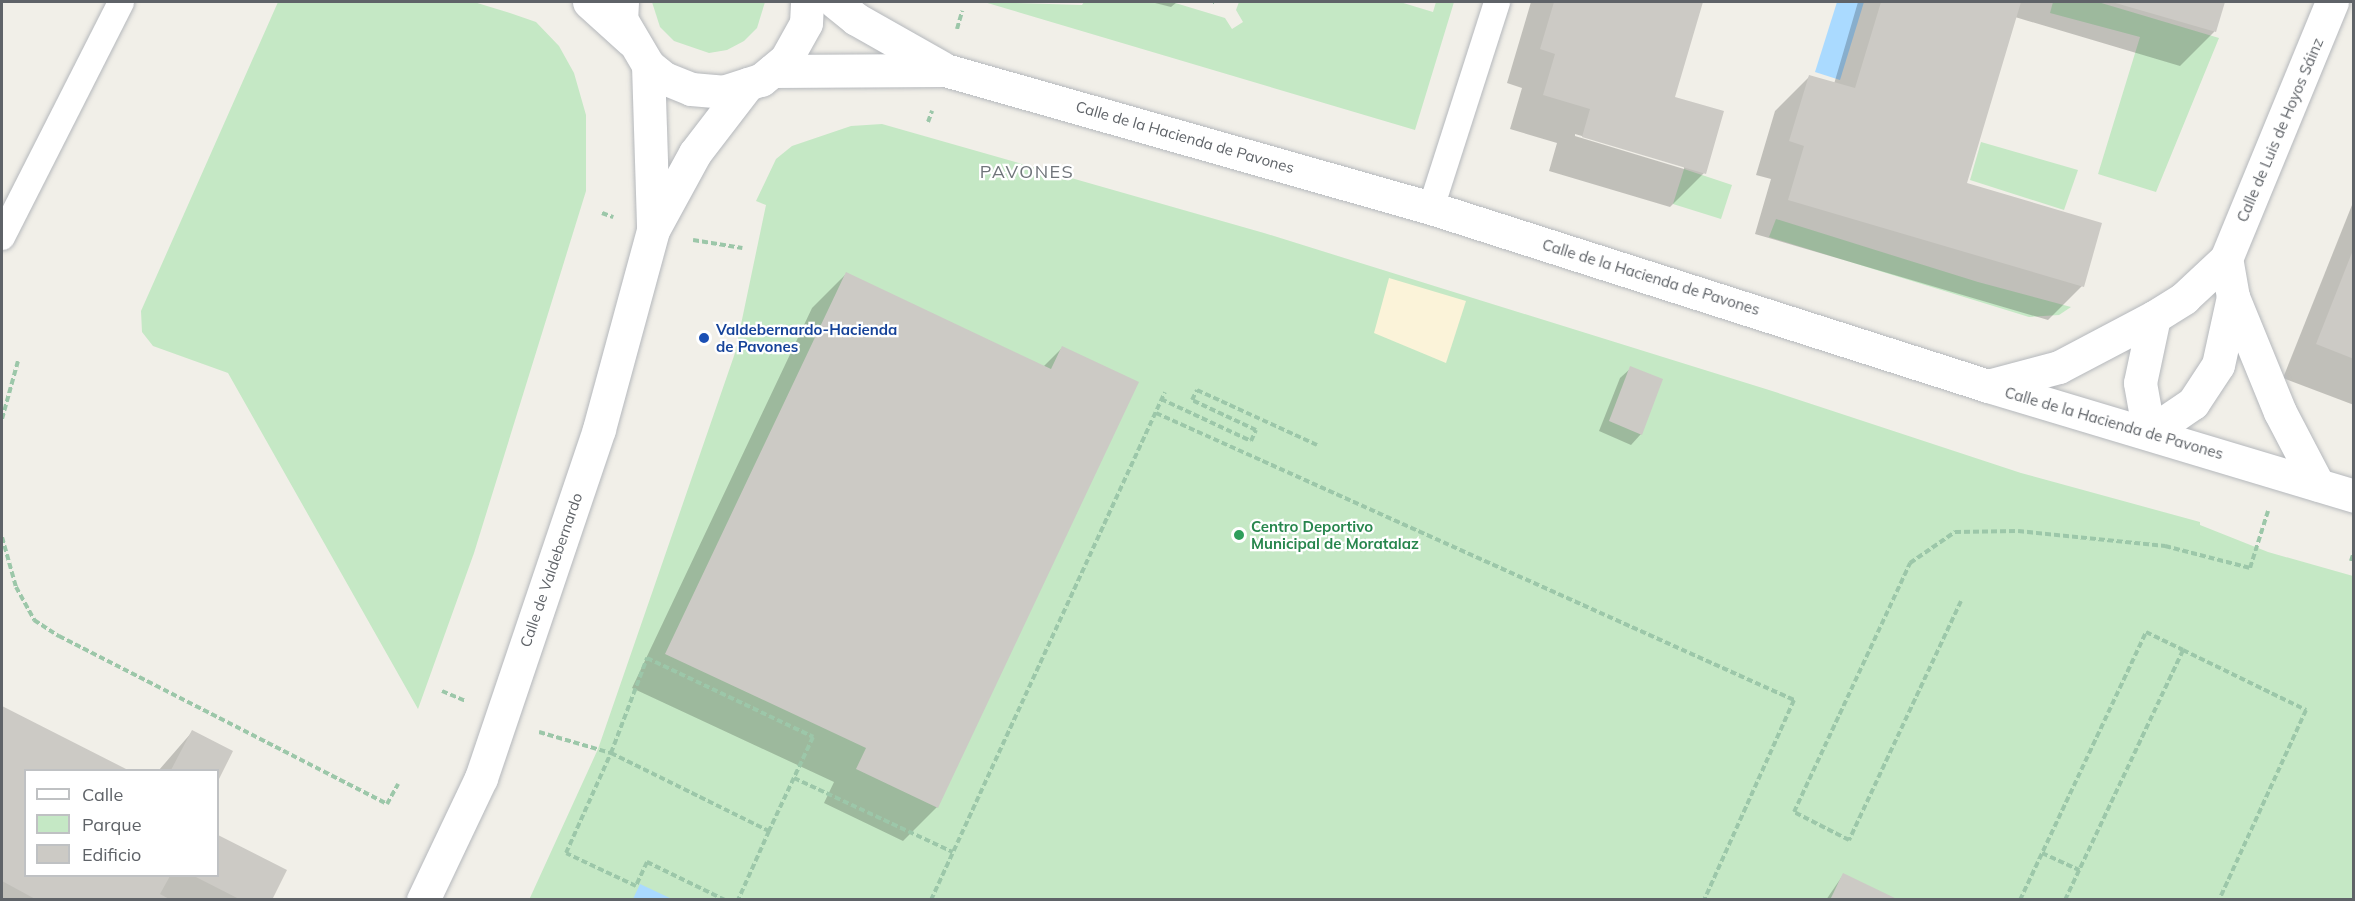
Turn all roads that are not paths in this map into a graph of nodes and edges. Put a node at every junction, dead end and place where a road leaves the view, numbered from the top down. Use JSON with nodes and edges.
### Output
{"nodes":[{"id":1,"x":121,"y":2,"type":"edge"},
{"id":2,"x":589,"y":2,"type":"edge"},
{"id":3,"x":622,"y":2,"type":"edge"},
{"id":4,"x":807,"y":2,"type":"edge"},
{"id":5,"x":835,"y":2,"type":"edge"},
{"id":6,"x":1497,"y":2,"type":"edge"},
{"id":7,"x":2332,"y":2,"type":"edge"},
{"id":8,"x":640,"y":53,"type":"junction"},
{"id":9,"x":945,"y":70,"type":"junction"},
{"id":10,"x":760,"y":78,"type":"junction"},
{"id":11,"x":1431,"y":208,"type":"junction"},
{"id":12,"x":653,"y":230,"type":"junction"},
{"id":13,"x":2,"y":237,"type":"edge"},
{"id":14,"x":2226,"y":259,"type":"junction"},
{"id":15,"x":2233,"y":297,"type":"junction"},
{"id":16,"x":2154,"y":317,"type":"junction"},
{"id":17,"x":1988,"y":386,"type":"junction"},
{"id":18,"x":2149,"y":433,"type":"junction"},
{"id":19,"x":2318,"y":485,"type":"junction"},
{"id":20,"x":2354,"y":496,"type":"edge"},
{"id":21,"x":423,"y":900,"type":"edge"}],
"edges":[{"from":1,"to":13,"type":"lane"},
{"from":2,"to":8,"type":"street"},
{"from":3,"to":8,"type":"street"},
{"from":4,"to":10,"type":"street","name":"Calle de Valdebernardo"},
{"from":5,"to":9,"type":"street","name":"Calle de la Hacienda de Pavones"},
{"from":6,"to":11,"type":"lane"},
{"from":7,"to":14,"type":"street","name":"Calle de Luis de Hoyos Sáinz"},
{"from":8,"to":10,"type":"street","name":"Calle de la Hacienda de Pavones"},
{"from":8,"to":12,"type":"street","name":"Calle de Valdebernardo"},
{"from":9,"to":10,"type":"street","name":"Calle de la Hacienda de Pavones"},
{"from":9,"to":11,"type":"street","name":"Calle de la Hacienda de Pavones"},
{"from":10,"to":12,"type":"street","name":"Calle de Valdebernardo"},
{"from":11,"to":17,"type":"street","name":"Calle de la Hacienda de Pavones"},
{"from":12,"to":21,"type":"street","name":"Calle de Valdebernardo"},
{"from":14,"to":15,"type":"street"},
{"from":14,"to":16,"type":"street","name":"Calle de Luis de Hoyos Sáinz"},
{"from":15,"to":18,"type":"street"},
{"from":15,"to":19,"type":"street"},
{"from":16,"to":17,"type":"street","name":"Calle de Luis de Hoyos Sáinz"},
{"from":16,"to":18,"type":"street"},
{"from":17,"to":18,"type":"street","name":"Calle de la Hacienda de Pavones"},
{"from":18,"to":19,"type":"street","name":"Calle de la Hacienda de Pavones"},
{"from":19,"to":20,"type":"street","name":"Calle de la Hacienda de Pavones"}]}
